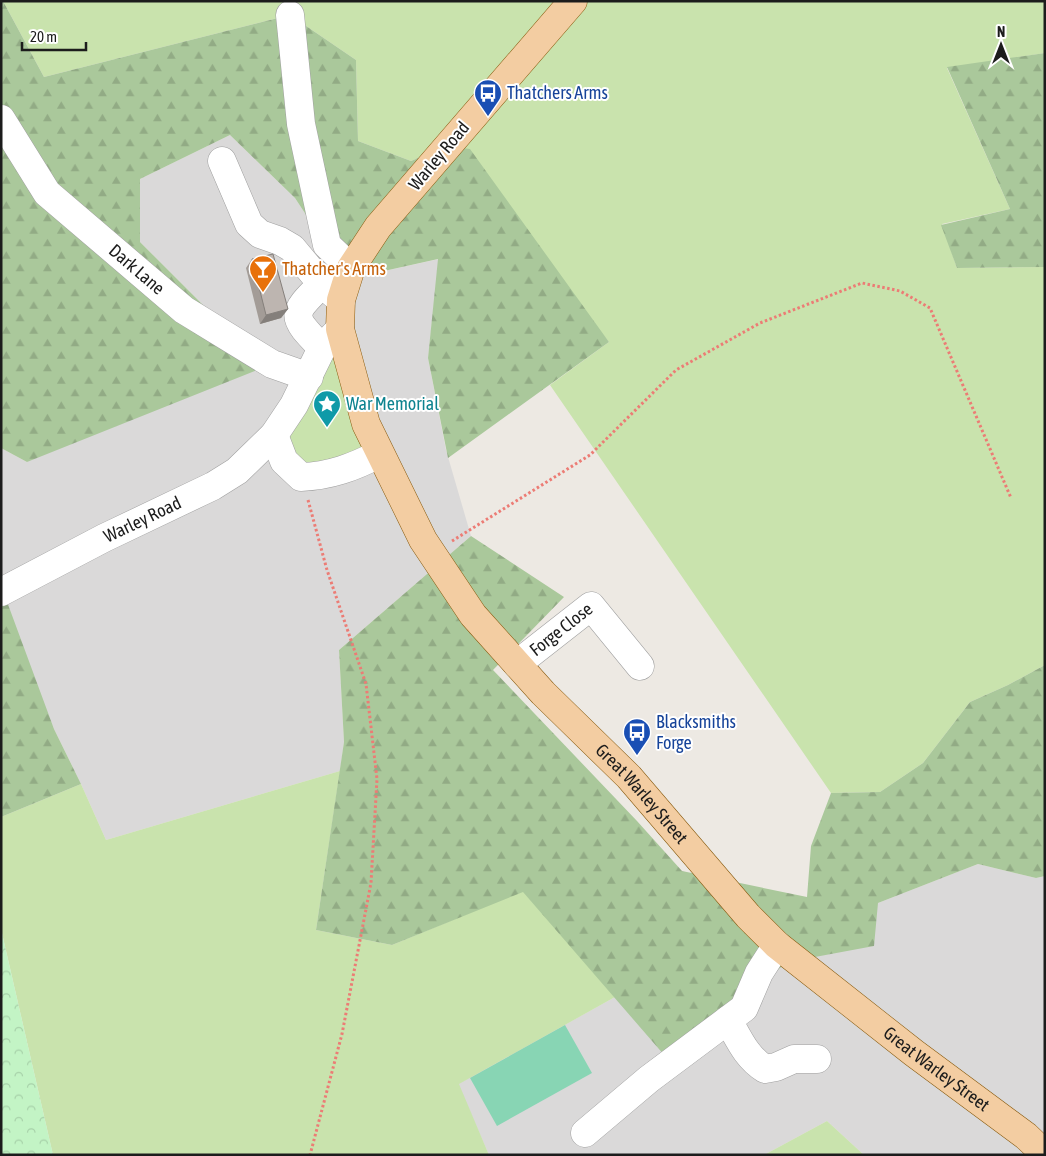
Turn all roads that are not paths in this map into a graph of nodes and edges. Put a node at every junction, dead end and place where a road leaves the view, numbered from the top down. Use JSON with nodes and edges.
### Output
{"nodes":[{"id":1,"x":573,"y":1,"type":"edge"},
{"id":2,"x":290,"y":15,"type":"dead end"},
{"id":3,"x":1,"y":119,"type":"edge"},
{"id":4,"x":222,"y":161,"type":"dead end"},
{"id":5,"x":351,"y":268,"type":"junction"},
{"id":6,"x":332,"y":292,"type":"junction"},
{"id":7,"x":336,"y":342,"type":"junction"},
{"id":8,"x":309,"y":378,"type":"junction"},
{"id":9,"x":274,"y":435,"type":"junction"},
{"id":10,"x":379,"y":454,"type":"junction"},
{"id":11,"x":1,"y":592,"type":"edge"},
{"id":12,"x":517,"y":664,"type":"junction"},
{"id":13,"x":640,"y":666,"type":"dead end"},
{"id":14,"x":777,"y":945,"type":"junction"},
{"id":15,"x":728,"y":1020,"type":"junction"},
{"id":16,"x":817,"y":1058,"type":"dead end"},
{"id":17,"x":586,"y":1132,"type":"dead end"},
{"id":18,"x":1045,"y":1154,"type":"edge"}],
"edges":[{"from":1,"to":5,"type":"main road","name":"Warley Road"},
{"from":2,"to":5,"type":"street"},
{"from":3,"to":8,"type":"street","name":"Dark Lane"},
{"from":4,"to":6,"type":"street"},
{"from":5,"to":6,"type":"main road","name":"Warley Road"},
{"from":6,"to":7,"type":"main road","name":"Warley Road"},
{"from":6,"to":7,"type":"street"},
{"from":7,"to":8,"type":"street","name":"Warley Road"},
{"from":7,"to":10,"type":"main road","name":"Great Warley Street"},
{"from":8,"to":9,"type":"street","name":"Warley Road"},
{"from":9,"to":10,"type":"street"},
{"from":9,"to":11,"type":"street","name":"Warley Road"},
{"from":10,"to":12,"type":"main road","name":"Great Warley Street"},
{"from":12,"to":13,"type":"street","name":"Forge Close"},
{"from":12,"to":14,"type":"main road","name":"Great Warley Street"},
{"from":14,"to":15,"type":"street"},
{"from":14,"to":18,"type":"main road","name":"Great Warley Street"},
{"from":15,"to":16,"type":"street"},
{"from":15,"to":17,"type":"street"}]}
